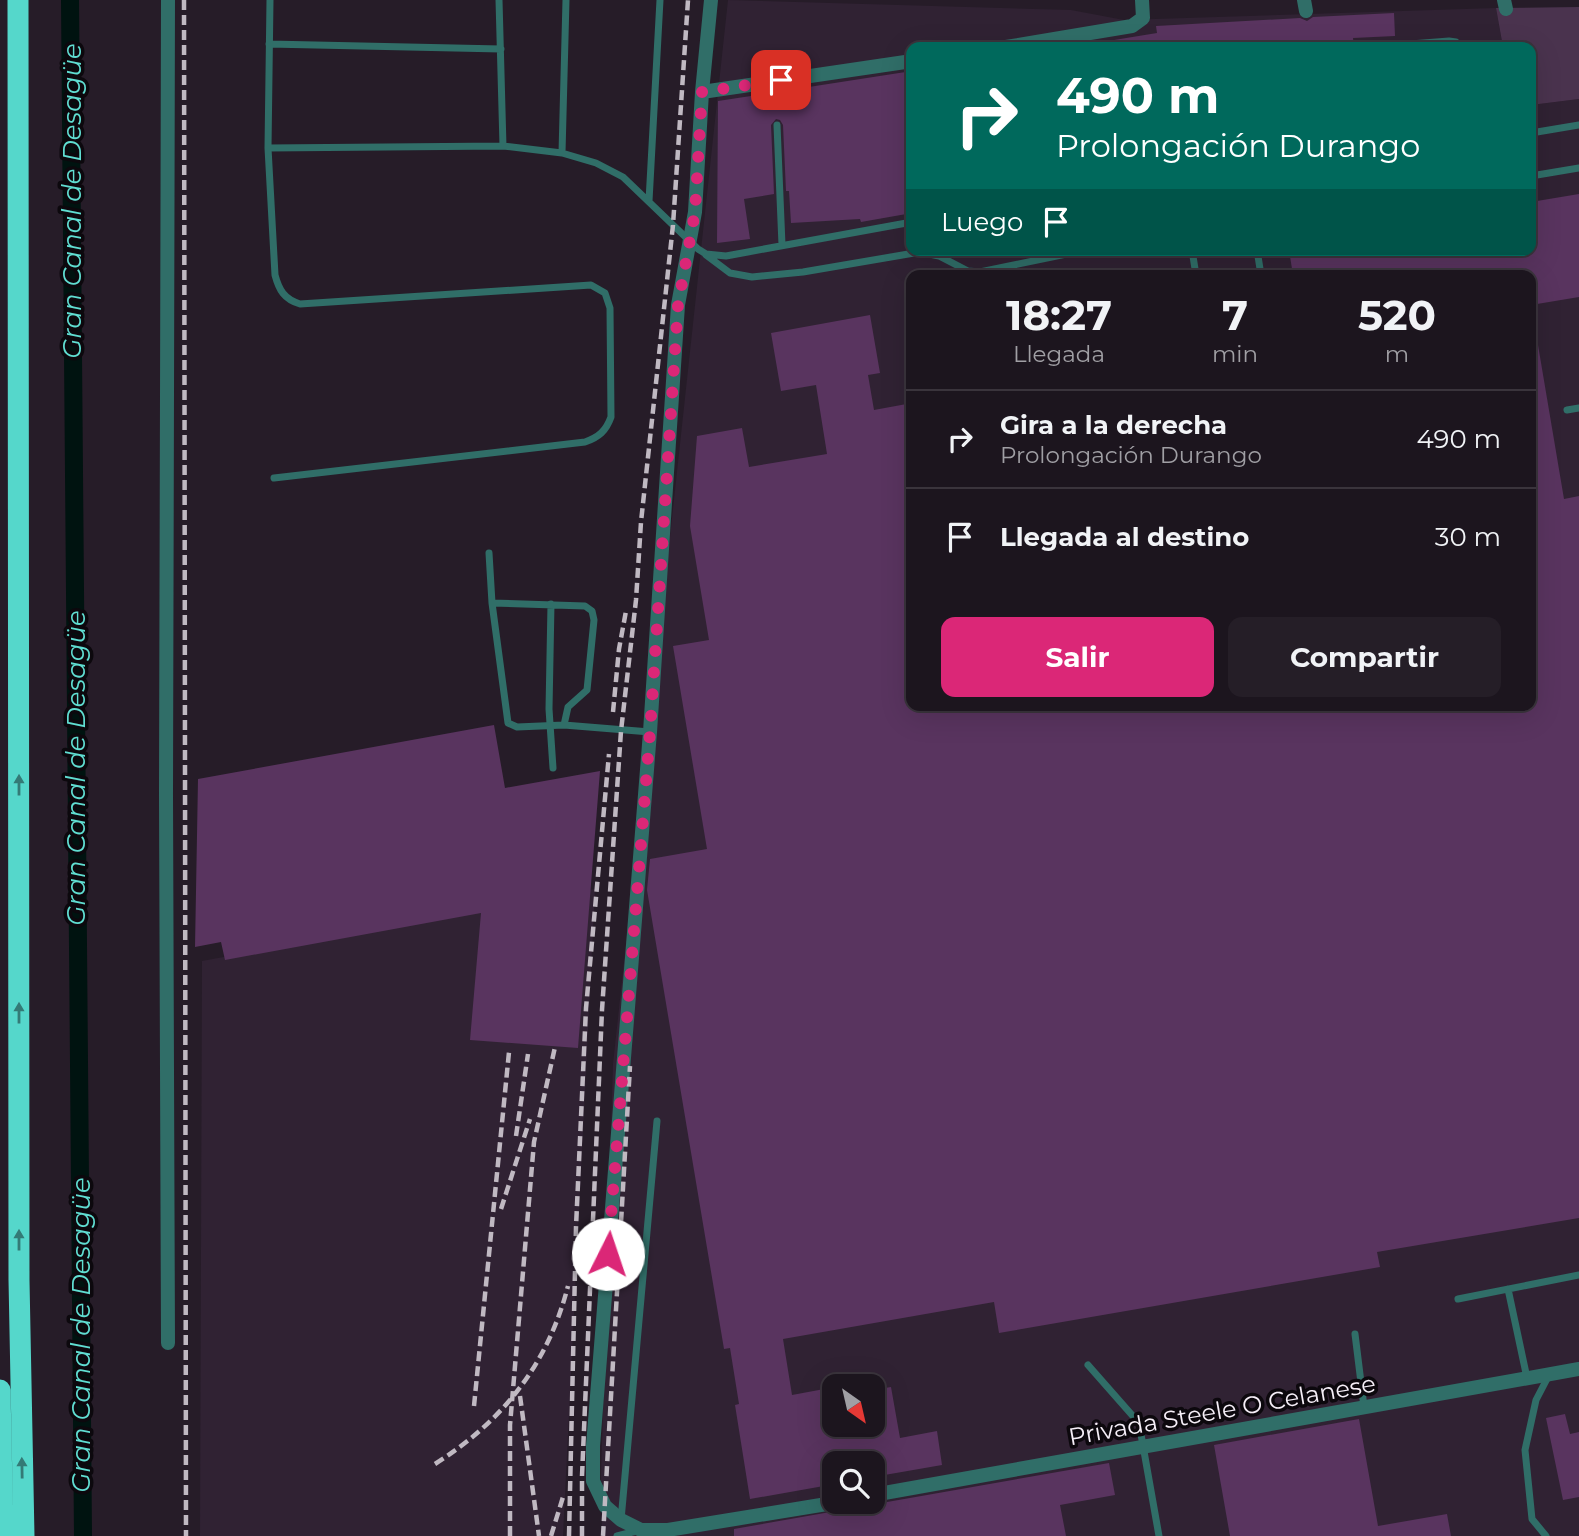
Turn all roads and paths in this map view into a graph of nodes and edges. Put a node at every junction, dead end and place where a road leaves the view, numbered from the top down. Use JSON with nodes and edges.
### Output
{"nodes":[{"id":1,"x":18,"y":0,"type":"edge"},
{"id":2,"x":168,"y":0,"type":"edge"},
{"id":3,"x":270,"y":0,"type":"edge"},
{"id":4,"x":499,"y":0,"type":"edge"},
{"id":5,"x":566,"y":0,"type":"edge"},
{"id":6,"x":660,"y":0,"type":"edge"},
{"id":7,"x":711,"y":0,"type":"edge"},
{"id":8,"x":1142,"y":0,"type":"edge"},
{"id":9,"x":1036,"y":42,"type":"edge"},
{"id":10,"x":1436,"y":42,"type":"edge"},
{"id":11,"x":1456,"y":42,"type":"edge"},
{"id":12,"x":269,"y":44,"type":"junction"},
{"id":13,"x":501,"y":49,"type":"junction"},
{"id":14,"x":906,"y":62,"type":"edge"},
{"id":15,"x":702,"y":92,"type":"junction"},
{"id":16,"x":778,"y":125,"type":"dead end"},
{"id":17,"x":1579,"y":125,"type":"edge"},
{"id":18,"x":1536,"y":132,"type":"edge"},
{"id":19,"x":503,"y":146,"type":"junction"},
{"id":20,"x":268,"y":148,"type":"junction"},
{"id":21,"x":562,"y":153,"type":"junction"},
{"id":22,"x":1579,"y":168,"type":"edge"},
{"id":23,"x":1536,"y":175,"type":"edge"},
{"id":24,"x":649,"y":201,"type":"junction"},
{"id":25,"x":906,"y":223,"type":"edge"},
{"id":26,"x":690,"y":241,"type":"junction"},
{"id":27,"x":782,"y":245,"type":"junction"},
{"id":28,"x":706,"y":254,"type":"junction"},
{"id":29,"x":906,"y":254,"type":"edge"},
{"id":30,"x":939,"y":256,"type":"edge"},
{"id":31,"x":1060,"y":256,"type":"edge"},
{"id":32,"x":966,"y":270,"type":"edge"},
{"id":33,"x":998,"y":270,"type":"edge"},
{"id":34,"x":1579,"y":408,"type":"edge"},
{"id":35,"x":1567,"y":410,"type":"dead end"},
{"id":36,"x":274,"y":478,"type":"dead end"},
{"id":37,"x":489,"y":553,"type":"dead end"},
{"id":38,"x":492,"y":603,"type":"junction"},
{"id":39,"x":551,"y":604,"type":"junction"},
{"id":40,"x":549,"y":725,"type":"junction"},
{"id":41,"x":564,"y":725,"type":"junction"},
{"id":42,"x":650,"y":732,"type":"junction"},
{"id":43,"x":553,"y":768,"type":"dead end"},
{"id":44,"x":657,"y":1121,"type":"dead end"},
{"id":45,"x":1579,"y":1275,"type":"edge"},
{"id":46,"x":1508,"y":1289,"type":"junction"},
{"id":47,"x":1458,"y":1299,"type":"dead end"},
{"id":48,"x":1355,"y":1334,"type":"dead end"},
{"id":49,"x":168,"y":1343,"type":"dead end"},
{"id":50,"x":1088,"y":1365,"type":"dead end"},
{"id":51,"x":1579,"y":1369,"type":"edge"},
{"id":52,"x":1549,"y":1374,"type":"junction"},
{"id":53,"x":1527,"y":1379,"type":"junction"},
{"id":54,"x":0,"y":1390,"type":"edge"},
{"id":55,"x":1364,"y":1408,"type":"junction"},
{"id":56,"x":1143,"y":1448,"type":"junction"},
{"id":57,"x":885,"y":1493,"type":"edge"},
{"id":58,"x":822,"y":1505,"type":"edge"},
{"id":59,"x":621,"y":1520,"type":"junction"},
{"id":60,"x":641,"y":1530,"type":"junction"},
{"id":61,"x":3,"y":1536,"type":"edge"},
{"id":62,"x":23,"y":1536,"type":"edge"},
{"id":63,"x":617,"y":1536,"type":"edge"},
{"id":64,"x":1159,"y":1536,"type":"edge"},
{"id":65,"x":1546,"y":1536,"type":"edge"}],
"edges":[{"from":62,"to":1,"type":"highway","one_way":true},
{"from":2,"to":49,"type":"street"},
{"from":3,"to":12,"type":"lane"},
{"from":4,"to":13,"type":"lane"},
{"from":5,"to":21,"type":"lane"},
{"from":6,"to":24,"type":"lane"},
{"from":7,"to":15,"type":"street"},
{"from":8,"to":9,"type":"street"},
{"from":10,"to":11,"type":"lane"},
{"from":12,"to":13,"type":"lane"},
{"from":12,"to":20,"type":"lane"},
{"from":13,"to":19,"type":"lane"},
{"from":14,"to":15,"type":"street"},
{"from":15,"to":26,"type":"street"},
{"from":16,"to":27,"type":"lane"},
{"from":17,"to":18,"type":"lane"},
{"from":19,"to":20,"type":"lane"},
{"from":19,"to":21,"type":"lane"},
{"from":20,"to":36,"type":"lane"},
{"from":21,"to":24,"type":"lane"},
{"from":22,"to":23,"type":"lane"},
{"from":24,"to":26,"type":"lane"},
{"from":25,"to":27,"type":"lane"},
{"from":26,"to":28,"type":"lane"},
{"from":26,"to":42,"type":"street"},
{"from":27,"to":28,"type":"lane"},
{"from":28,"to":29,"type":"lane"},
{"from":30,"to":32,"type":"lane"},
{"from":31,"to":33,"type":"lane"},
{"from":34,"to":35,"type":"lane"},
{"from":37,"to":38,"type":"lane"},
{"from":38,"to":39,"type":"lane"},
{"from":38,"to":40,"type":"lane"},
{"from":39,"to":40,"type":"lane"},
{"from":39,"to":41,"type":"lane"},
{"from":40,"to":41,"type":"lane"},
{"from":40,"to":43,"type":"lane"},
{"from":41,"to":42,"type":"lane"},
{"from":42,"to":59,"type":"street"},
{"from":44,"to":59,"type":"lane"},
{"from":45,"to":46,"type":"lane"},
{"from":46,"to":47,"type":"lane"},
{"from":46,"to":53,"type":"lane"},
{"from":48,"to":55,"type":"lane"},
{"from":50,"to":56,"type":"lane"},
{"from":51,"to":52,"type":"street","name":"Privada Steele O Celanese"},
{"from":52,"to":53,"type":"street","name":"Privada Steele O Celanese"},
{"from":52,"to":65,"type":"lane"},
{"from":53,"to":55,"type":"street","name":"Privada Steele O Celanese"},
{"from":54,"to":61,"type":"highway"},
{"from":55,"to":56,"type":"street","name":"Privada Steele O Celanese"},
{"from":56,"to":57,"type":"street","name":"Privada Steele O Celanese"},
{"from":56,"to":64,"type":"lane"},
{"from":58,"to":60,"type":"street"},
{"from":59,"to":60,"type":"street"},
{"from":60,"to":63,"type":"lane"}]}
